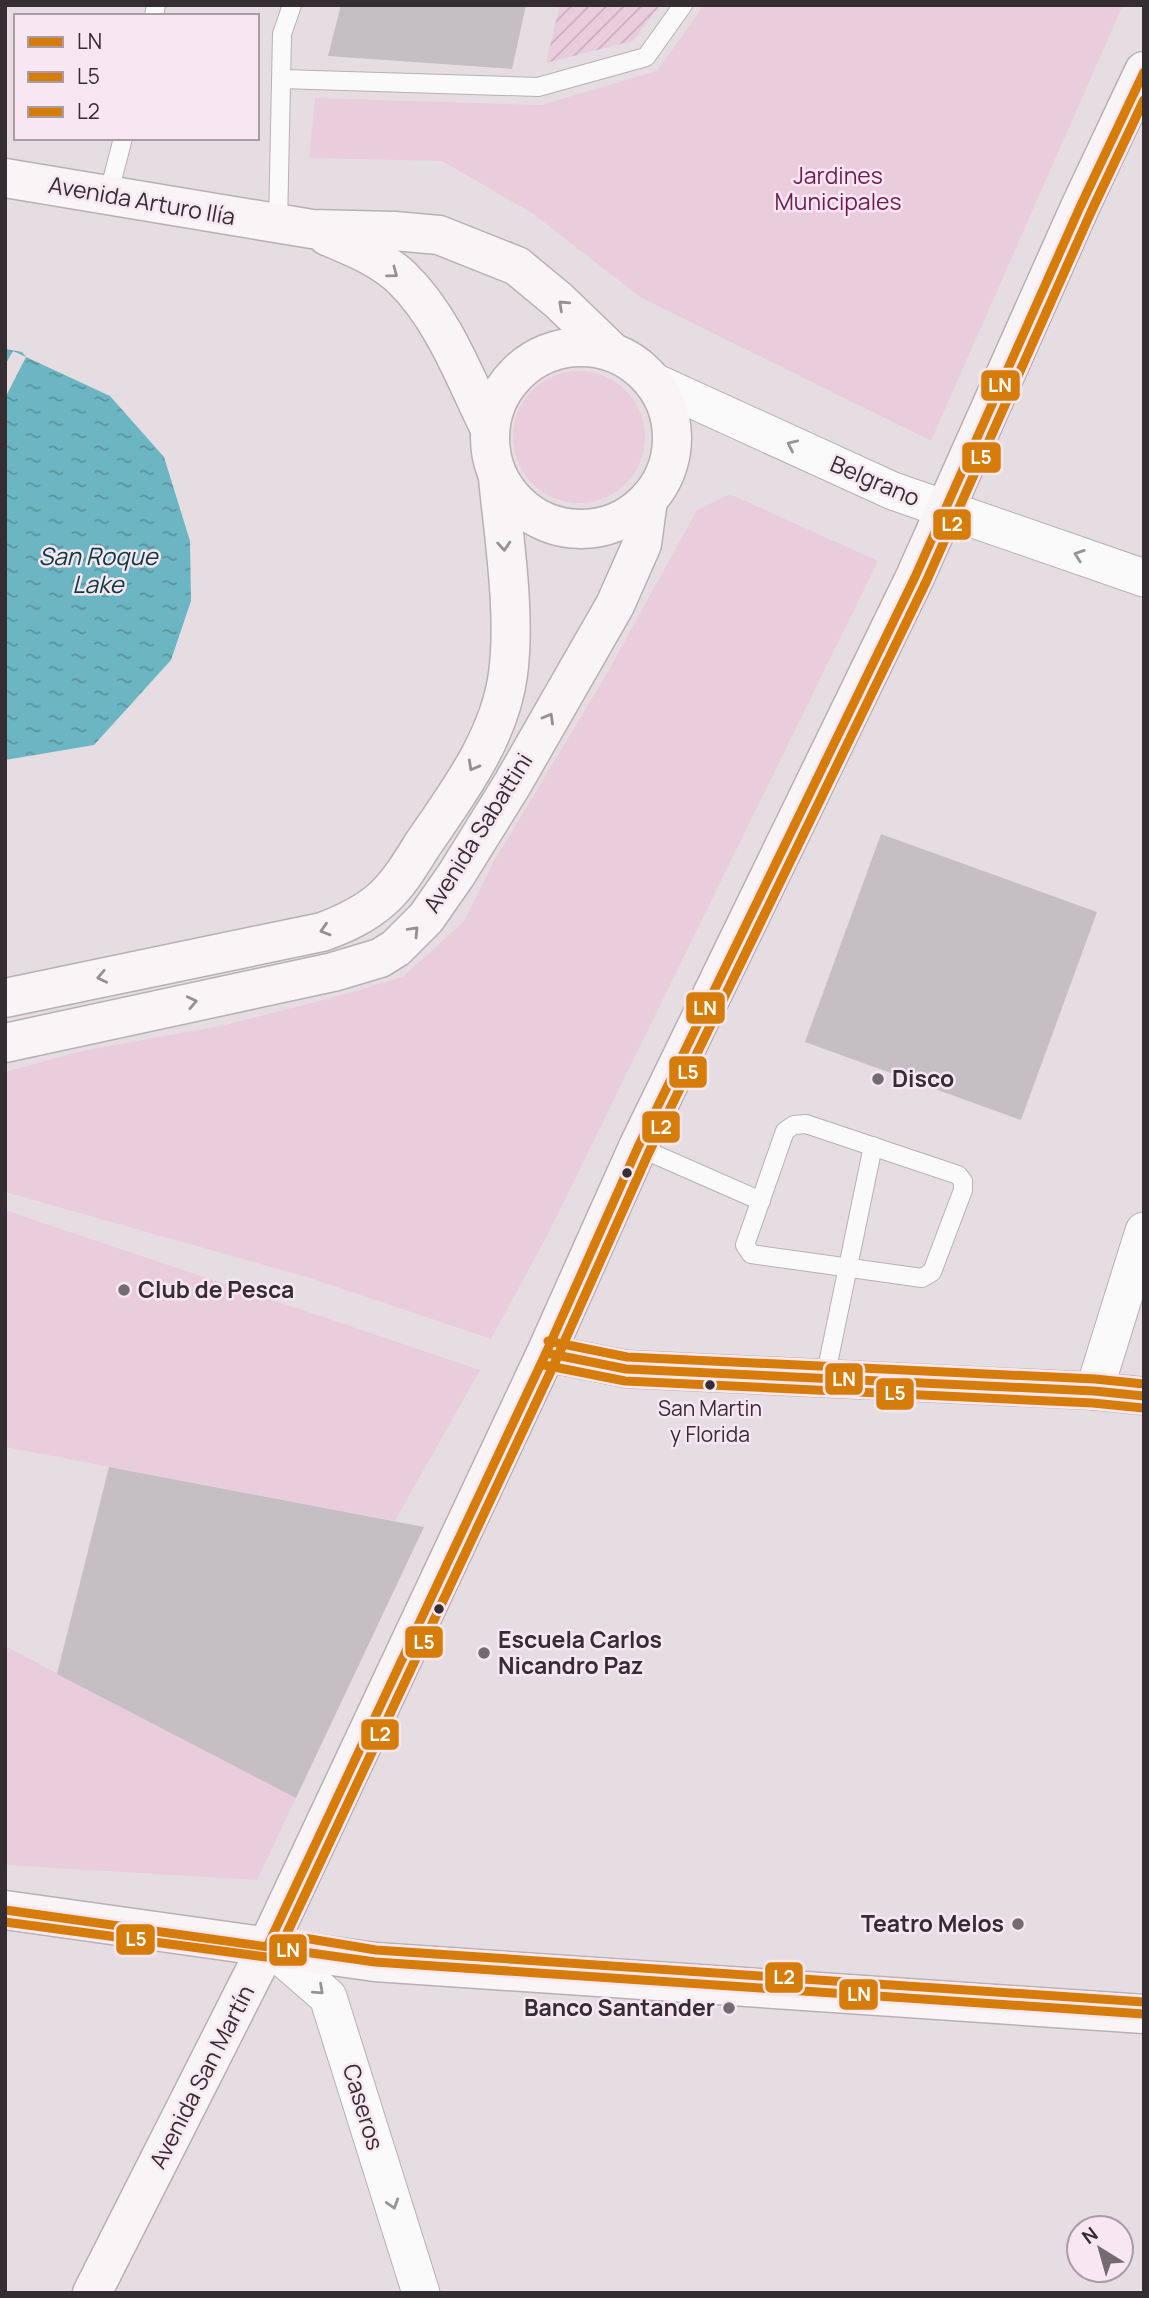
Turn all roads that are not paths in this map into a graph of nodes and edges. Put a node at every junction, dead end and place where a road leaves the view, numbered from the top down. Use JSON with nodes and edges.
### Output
{"nodes":[{"id":1,"x":292,"y":5,"type":"edge"},
{"id":2,"x":683,"y":5,"type":"edge"},
{"id":3,"x":1144,"y":71,"type":"edge"},
{"id":4,"x":282,"y":79,"type":"junction"},
{"id":5,"x":1133,"y":106,"type":"edge"},
{"id":6,"x":122,"y":140,"type":"edge"},
{"id":7,"x":5,"y":178,"type":"edge"},
{"id":8,"x":108,"y":197,"type":"junction"},
{"id":9,"x":295,"y":227,"type":"junction"},
{"id":10,"x":612,"y":352,"type":"junction"},
{"id":11,"x":652,"y":381,"type":"junction"},
{"id":12,"x":489,"y":427,"type":"junction"},
{"id":13,"x":498,"y":478,"type":"junction"},
{"id":14,"x":648,"y":500,"type":"junction"},
{"id":15,"x":945,"y":510,"type":"junction"},
{"id":16,"x":1144,"y":578,"type":"edge"},
{"id":17,"x":5,"y":998,"type":"edge"},
{"id":18,"x":5,"y":1042,"type":"edge"},
{"id":19,"x":873,"y":1146,"type":"junction"},
{"id":20,"x":638,"y":1147,"type":"junction"},
{"id":21,"x":761,"y":1201,"type":"junction"},
{"id":22,"x":1144,"y":1231,"type":"edge"},
{"id":23,"x":849,"y":1267,"type":"junction"},
{"id":24,"x":547,"y":1353,"type":"junction"},
{"id":25,"x":825,"y":1378,"type":"junction"},
{"id":26,"x":1094,"y":1391,"type":"junction"},
{"id":27,"x":1144,"y":1396,"type":"edge"},
{"id":28,"x":5,"y":1910,"type":"edge"},
{"id":29,"x":268,"y":1945,"type":"junction"},
{"id":30,"x":1144,"y":2014,"type":"edge"},
{"id":31,"x":92,"y":2293,"type":"edge"},
{"id":32,"x":421,"y":2293,"type":"edge"}],
"edges":[{"from":1,"to":4,"type":"lane"},
{"from":2,"to":4,"type":"lane"},
{"from":3,"to":5,"type":"main road","name":"Avenida San Martín"},
{"from":4,"to":9,"type":"lane"},
{"from":5,"to":15,"type":"main road","name":"Avenida San Martín"},
{"from":6,"to":8,"type":"lane"},
{"from":7,"to":8,"type":"main road","name":"Avenida Arturo Ilía"},
{"from":8,"to":9,"type":"main road","name":"Avenida Arturo Ilía"},
{"from":10,"to":9,"type":"main road","one_way":true},
{"from":9,"to":12,"type":"main road","one_way":true},
{"from":10,"to":11,"type":"main road"},
{"from":10,"to":12,"type":"main road"},
{"from":11,"to":14,"type":"main road"},
{"from":15,"to":11,"type":"street","name":"Belgrano","one_way":true},
{"from":12,"to":13,"type":"main road"},
{"from":13,"to":14,"type":"main road"},
{"from":13,"to":17,"type":"main road","name":"Avenida Sabattini","one_way":true},
{"from":18,"to":14,"type":"main road","name":"Avenida Sabattini","one_way":true},
{"from":16,"to":15,"type":"street","name":"Belgrano","one_way":true},
{"from":15,"to":20,"type":"main road","name":"Avenida San Martín"},
{"from":19,"to":21,"type":"lane"},
{"from":19,"to":23,"type":"lane"},
{"from":19,"to":23,"type":"lane"},
{"from":20,"to":21,"type":"lane"},
{"from":20,"to":24,"type":"main road","name":"Avenida San Martín"},
{"from":21,"to":23,"type":"lane"},
{"from":22,"to":26,"type":"street"},
{"from":23,"to":25,"type":"lane"},
{"from":24,"to":25,"type":"street"},
{"from":24,"to":29,"type":"main road","name":"Avenida San Martín"},
{"from":25,"to":26,"type":"street"},
{"from":26,"to":27,"type":"street"},
{"from":28,"to":29,"type":"main road"},
{"from":29,"to":30,"type":"main road"},
{"from":29,"to":31,"type":"main road","name":"Avenida San Martín"},
{"from":29,"to":32,"type":"street","name":"Caseros","one_way":true}]}
